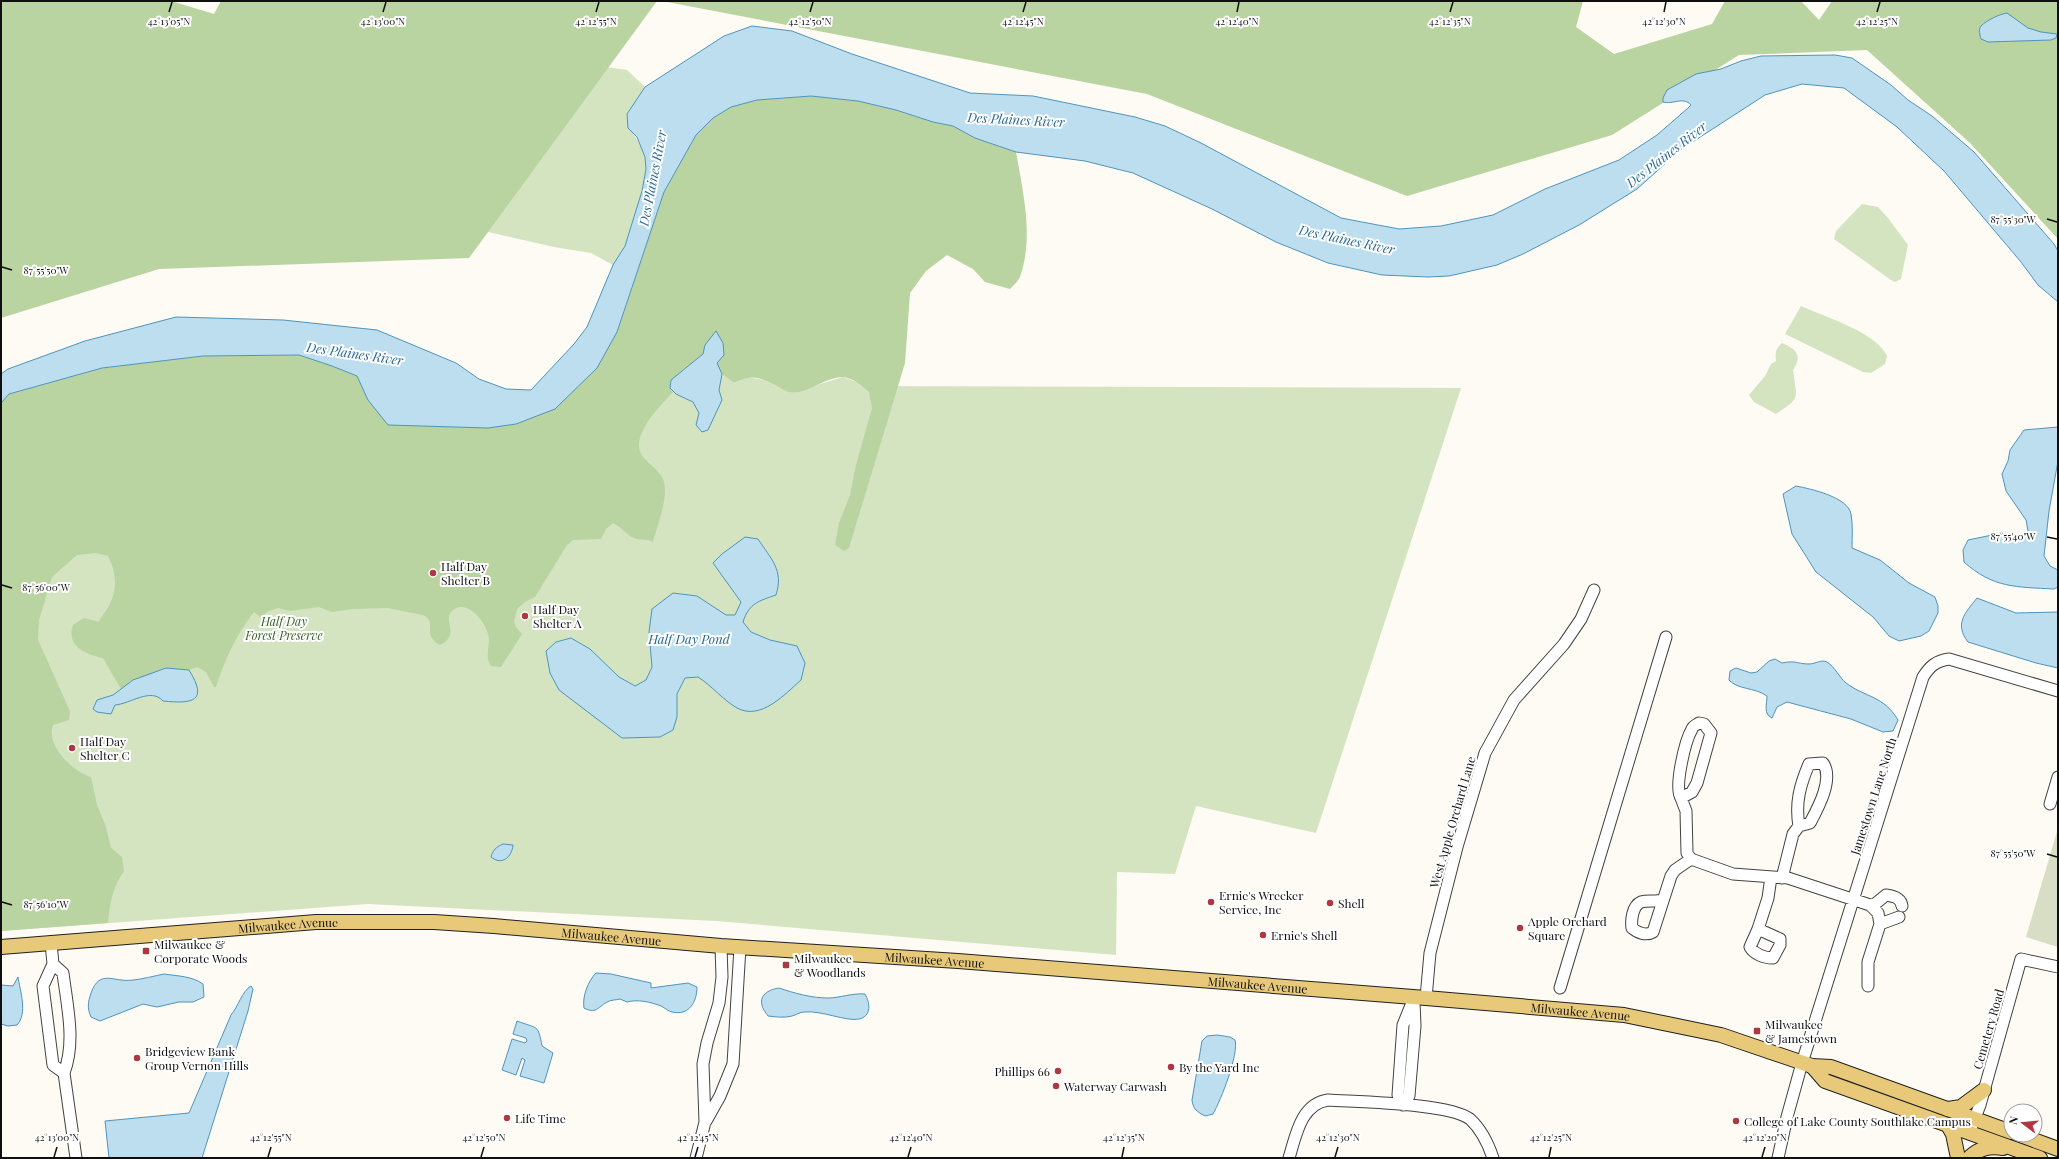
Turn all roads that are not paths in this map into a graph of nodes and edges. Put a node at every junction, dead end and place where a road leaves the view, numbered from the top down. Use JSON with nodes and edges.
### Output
{"nodes":[{"id":1,"x":1594,"y":590,"type":"dead end"},
{"id":2,"x":1666,"y":637,"type":"dead end"},
{"id":3,"x":2058,"y":691,"type":"edge"},
{"id":4,"x":2058,"y":777,"type":"edge"},
{"id":5,"x":1681,"y":798,"type":"junction"},
{"id":6,"x":2050,"y":804,"type":"dead end"},
{"id":7,"x":1799,"y":826,"type":"junction"},
{"id":8,"x":1691,"y":858,"type":"junction"},
{"id":9,"x":1777,"y":877,"type":"junction"},
{"id":10,"x":1663,"y":900,"type":"dead end"},
{"id":11,"x":1854,"y":900,"type":"junction"},
{"id":12,"x":1870,"y":905,"type":"junction"},
{"id":13,"x":1902,"y":906,"type":"dead end"},
{"id":14,"x":1899,"y":917,"type":"dead end"},
{"id":15,"x":1880,"y":924,"type":"junction"},
{"id":16,"x":1758,"y":929,"type":"dead end"},
{"id":17,"x":51,"y":944,"type":"junction"},
{"id":18,"x":721,"y":946,"type":"junction"},
{"id":19,"x":1,"y":947,"type":"edge"},
{"id":20,"x":740,"y":947,"type":"junction"},
{"id":21,"x":53,"y":964,"type":"junction"},
{"id":22,"x":2058,"y":967,"type":"edge"},
{"id":23,"x":1868,"y":986,"type":"dead end"},
{"id":24,"x":1560,"y":988,"type":"dead end"},
{"id":25,"x":1420,"y":998,"type":"junction"},
{"id":26,"x":1807,"y":1064,"type":"junction"},
{"id":27,"x":64,"y":1073,"type":"junction"},
{"id":28,"x":1984,"y":1090,"type":"junction"},
{"id":29,"x":1403,"y":1105,"type":"junction"},
{"id":30,"x":1947,"y":1109,"type":"junction"},
{"id":31,"x":1974,"y":1118,"type":"junction"},
{"id":32,"x":705,"y":1122,"type":"junction"},
{"id":33,"x":1948,"y":1125,"type":"junction"},
{"id":34,"x":2003,"y":1129,"type":"edge"},
{"id":35,"x":1969,"y":1133,"type":"junction"},
{"id":36,"x":2042,"y":1143,"type":"edge"},
{"id":37,"x":2015,"y":1149,"type":"junction"},
{"id":38,"x":2058,"y":1149,"type":"edge"},
{"id":39,"x":76,"y":1158,"type":"edge"},
{"id":40,"x":696,"y":1158,"type":"edge"},
{"id":41,"x":1289,"y":1158,"type":"edge"},
{"id":42,"x":1493,"y":1158,"type":"edge"},
{"id":43,"x":1778,"y":1158,"type":"edge"},
{"id":44,"x":1958,"y":1158,"type":"edge"},
{"id":45,"x":1969,"y":1158,"type":"edge"},
{"id":46,"x":2040,"y":1158,"type":"edge"}],
"edges":[{"from":1,"to":25,"type":"street","name":"West Apple Orchard Lane"},
{"from":2,"to":24,"type":"street"},
{"from":3,"to":11,"type":"street","name":"Jamestown Lane North"},
{"from":4,"to":6,"type":"street"},
{"from":5,"to":5,"type":"street"},
{"from":5,"to":8,"type":"street"},
{"from":7,"to":7,"type":"street"},
{"from":7,"to":9,"type":"street"},
{"from":8,"to":9,"type":"street"},
{"from":8,"to":10,"type":"street"},
{"from":9,"to":11,"type":"street"},
{"from":9,"to":16,"type":"street"},
{"from":11,"to":12,"type":"street"},
{"from":11,"to":26,"type":"street","name":"Jamestown Lane North"},
{"from":12,"to":13,"type":"street"},
{"from":12,"to":15,"type":"street"},
{"from":14,"to":15,"type":"street"},
{"from":15,"to":23,"type":"street"},
{"from":17,"to":18,"type":"main road","name":"Milwaukee Avenue"},
{"from":17,"to":19,"type":"main road","name":"Milwaukee Avenue"},
{"from":17,"to":21,"type":"street"},
{"from":18,"to":20,"type":"main road","name":"Milwaukee Avenue"},
{"from":18,"to":32,"type":"street"},
{"from":20,"to":25,"type":"main road","name":"Milwaukee Avenue"},
{"from":20,"to":32,"type":"street"},
{"from":21,"to":27,"type":"street"},
{"from":21,"to":27,"type":"street"},
{"from":22,"to":28,"type":"street","name":"Cemetery Road"},
{"from":25,"to":26,"type":"main road","name":"Milwaukee Avenue"},
{"from":25,"to":29,"type":"street","name":"West Apple Orchard Lane"},
{"from":26,"to":30,"type":"main road","name":"Milwaukee Avenue"},
{"from":26,"to":33,"type":"main road"},
{"from":26,"to":43,"type":"street","name":"Jamestown Lane North"},
{"from":27,"to":39,"type":"street"},
{"from":28,"to":30,"type":"main road"},
{"from":28,"to":31,"type":"street","name":"Cemetery Road"},
{"from":29,"to":41,"type":"street"},
{"from":29,"to":42,"type":"street"},
{"from":30,"to":31,"type":"main road","name":"Milwaukee Avenue"},
{"from":31,"to":34,"type":"main road","name":"Milwaukee Avenue"},
{"from":31,"to":35,"type":"street","name":"Cemetery Road"},
{"from":32,"to":40,"type":"street"},
{"from":33,"to":35,"type":"main road"},
{"from":33,"to":44,"type":"main road"},
{"from":35,"to":37,"type":"main road"},
{"from":36,"to":38,"type":"main road"},
{"from":37,"to":45,"type":"main road"},
{"from":37,"to":46,"type":"main road"}]}
